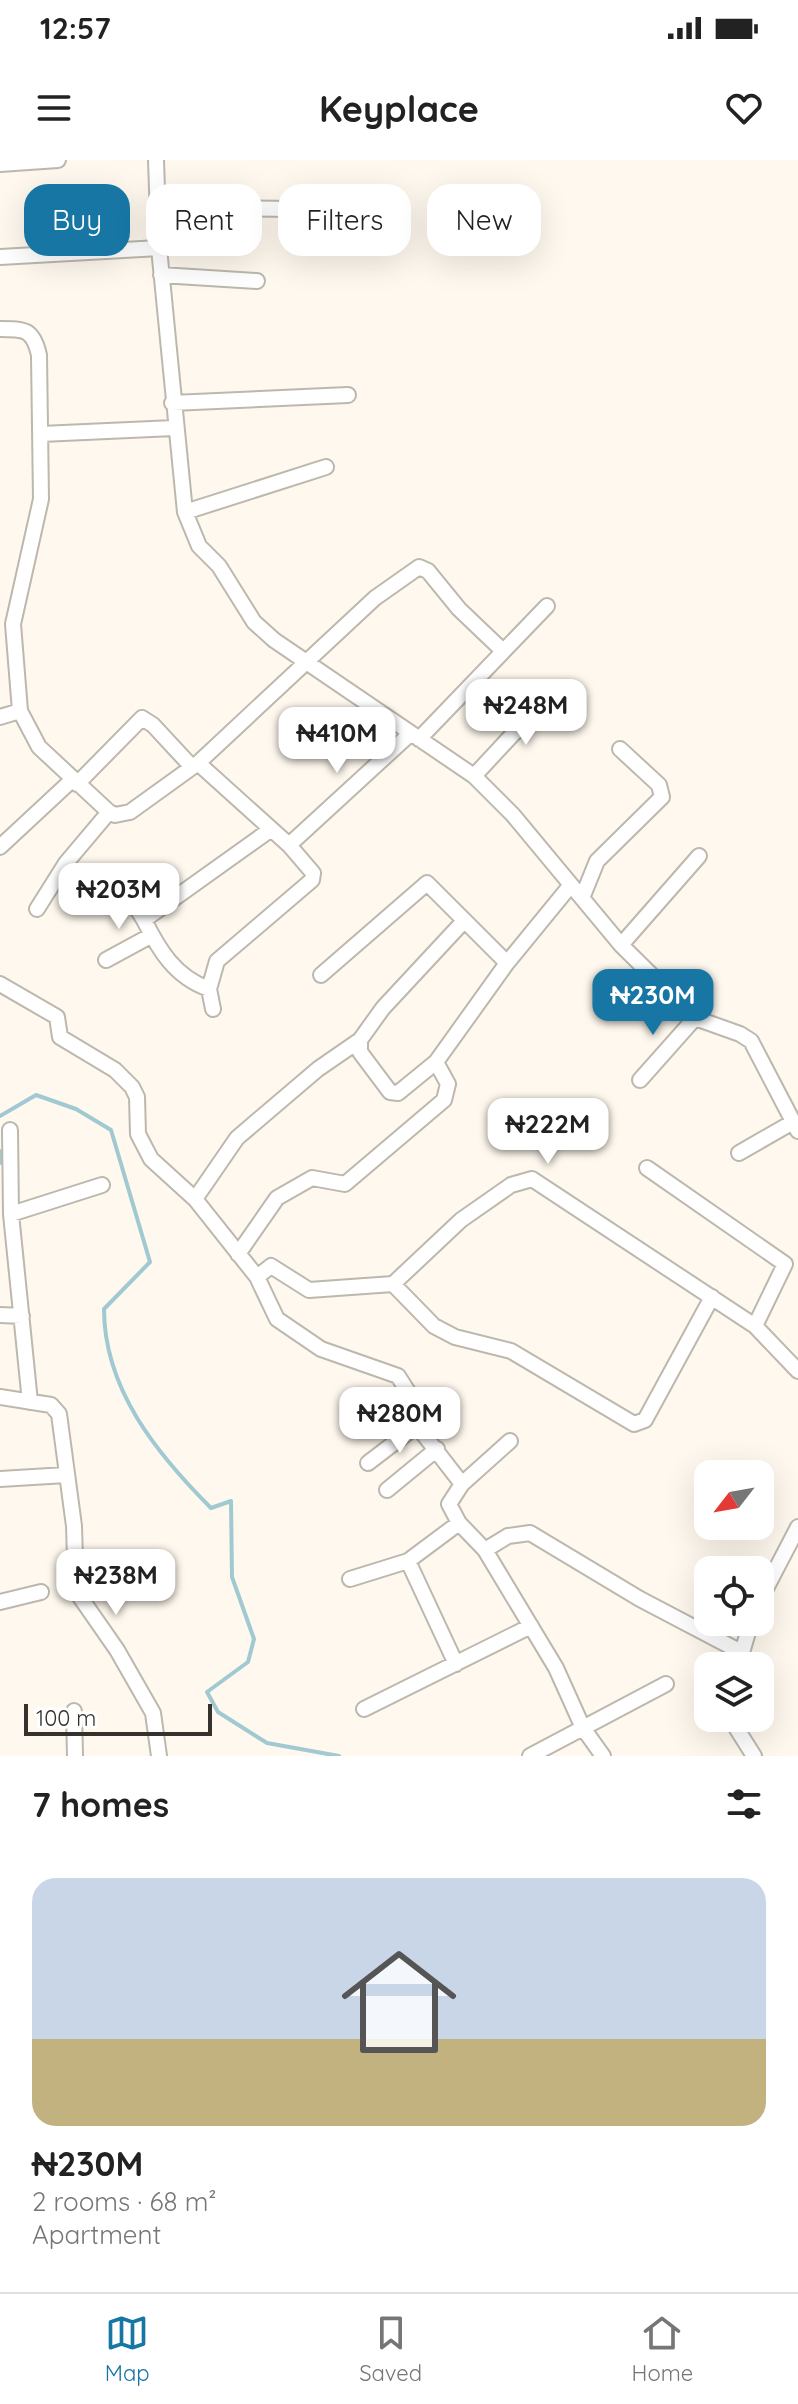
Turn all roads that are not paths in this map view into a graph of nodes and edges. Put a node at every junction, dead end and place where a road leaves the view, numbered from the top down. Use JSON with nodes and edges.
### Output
{"nodes":[{"id":1,"x":58,"y":160,"type":"edge"},
{"id":2,"x":156,"y":160,"type":"edge"},
{"id":3,"x":0,"y":164,"type":"edge"},
{"id":4,"x":157,"y":184,"type":"edge"},
{"id":5,"x":146,"y":249,"type":"edge"},
{"id":6,"x":160,"y":256,"type":"edge"},
{"id":7,"x":0,"y":257,"type":"edge"},
{"id":8,"x":161,"y":275,"type":"junction"},
{"id":9,"x":257,"y":281,"type":"dead end"},
{"id":10,"x":0,"y":329,"type":"edge"},
{"id":11,"x":348,"y":395,"type":"dead end"},
{"id":12,"x":172,"y":403,"type":"junction"},
{"id":13,"x":174,"y":428,"type":"junction"},
{"id":14,"x":41,"y":434,"type":"junction"},
{"id":15,"x":326,"y":467,"type":"dead end"},
{"id":16,"x":185,"y":512,"type":"junction"},
{"id":17,"x":547,"y":606,"type":"dead end"},
{"id":18,"x":7,"y":651,"type":"edge"},
{"id":19,"x":503,"y":651,"type":"junction"},
{"id":20,"x":305,"y":663,"type":"junction"},
{"id":21,"x":563,"y":701,"type":"dead end"},
{"id":22,"x":20,"y":711,"type":"junction"},
{"id":23,"x":0,"y":717,"type":"edge"},
{"id":24,"x":415,"y":736,"type":"junction"},
{"id":25,"x":620,"y":749,"type":"dead end"},
{"id":26,"x":195,"y":765,"type":"junction"},
{"id":27,"x":474,"y":776,"type":"junction"},
{"id":28,"x":75,"y":782,"type":"junction"},
{"id":29,"x":109,"y":812,"type":"junction"},
{"id":30,"x":270,"y":830,"type":"junction"},
{"id":31,"x":289,"y":845,"type":"junction"},
{"id":32,"x":0,"y":847,"type":"edge"},
{"id":33,"x":699,"y":856,"type":"dead end"},
{"id":34,"x":570,"y":886,"type":"junction"},
{"id":35,"x":582,"y":898,"type":"junction"},
{"id":36,"x":79,"y":906,"type":"dead end"},
{"id":37,"x":37,"y":909,"type":"dead end"},
{"id":38,"x":144,"y":920,"type":"junction"},
{"id":39,"x":463,"y":922,"type":"junction"},
{"id":40,"x":152,"y":935,"type":"junction"},
{"id":41,"x":621,"y":945,"type":"junction"},
{"id":42,"x":106,"y":960,"type":"dead end"},
{"id":43,"x":507,"y":963,"type":"junction"},
{"id":44,"x":321,"y":975,"type":"dead end"},
{"id":45,"x":0,"y":984,"type":"edge"},
{"id":46,"x":209,"y":989,"type":"junction"},
{"id":47,"x":213,"y":1009,"type":"dead end"},
{"id":48,"x":695,"y":1018,"type":"junction"},
{"id":49,"x":360,"y":1040,"type":"junction"},
{"id":50,"x":436,"y":1062,"type":"junction"},
{"id":51,"x":640,"y":1080,"type":"dead end"},
{"id":52,"x":796,"y":1126,"type":"edge"},
{"id":53,"x":10,"y":1130,"type":"dead end"},
{"id":54,"x":739,"y":1153,"type":"dead end"},
{"id":55,"x":647,"y":1168,"type":"dead end"},
{"id":56,"x":102,"y":1185,"type":"dead end"},
{"id":57,"x":195,"y":1199,"type":"junction"},
{"id":58,"x":11,"y":1214,"type":"junction"},
{"id":59,"x":238,"y":1254,"type":"junction"},
{"id":60,"x":257,"y":1277,"type":"junction"},
{"id":61,"x":393,"y":1284,"type":"junction"},
{"id":62,"x":712,"y":1297,"type":"junction"},
{"id":63,"x":0,"y":1315,"type":"edge"},
{"id":64,"x":22,"y":1316,"type":"junction"},
{"id":65,"x":755,"y":1326,"type":"junction"},
{"id":66,"x":798,"y":1371,"type":"edge"},
{"id":67,"x":0,"y":1397,"type":"edge"},
{"id":68,"x":30,"y":1402,"type":"junction"},
{"id":69,"x":419,"y":1424,"type":"junction"},
{"id":70,"x":510,"y":1441,"type":"dead end"},
{"id":71,"x":437,"y":1449,"type":"junction"},
{"id":72,"x":368,"y":1463,"type":"dead end"},
{"id":73,"x":66,"y":1475,"type":"junction"},
{"id":74,"x":0,"y":1479,"type":"edge"},
{"id":75,"x":462,"y":1484,"type":"junction"},
{"id":76,"x":387,"y":1490,"type":"dead end"},
{"id":77,"x":459,"y":1523,"type":"junction"},
{"id":78,"x":798,"y":1527,"type":"edge"},
{"id":79,"x":485,"y":1550,"type":"junction"},
{"id":80,"x":408,"y":1561,"type":"junction"},
{"id":81,"x":774,"y":1573,"type":"edge"},
{"id":82,"x":350,"y":1579,"type":"dead end"},
{"id":83,"x":41,"y":1592,"type":"dead end"},
{"id":84,"x":0,"y":1602,"type":"edge"},
{"id":85,"x":531,"y":1626,"type":"junction"},
{"id":86,"x":728,"y":1652,"type":"edge"},
{"id":87,"x":456,"y":1664,"type":"junction"},
{"id":88,"x":666,"y":1684,"type":"dead end"},
{"id":89,"x":364,"y":1709,"type":"dead end"},
{"id":90,"x":74,"y":1711,"type":"dead end"},
{"id":91,"x":583,"y":1728,"type":"junction"},
{"id":92,"x":739,"y":1732,"type":"edge"},
{"id":93,"x":75,"y":1756,"type":"edge"},
{"id":94,"x":159,"y":1756,"type":"edge"},
{"id":95,"x":530,"y":1756,"type":"edge"},
{"id":96,"x":603,"y":1756,"type":"edge"},
{"id":97,"x":754,"y":1756,"type":"edge"}],
"edges":[{"from":1,"to":3,"type":"street"},
{"from":2,"to":4,"type":"street"},
{"from":5,"to":7,"type":"street"},
{"from":6,"to":8,"type":"street"},
{"from":8,"to":9,"type":"street"},
{"from":8,"to":12,"type":"street"},
{"from":10,"to":14,"type":"street"},
{"from":11,"to":12,"type":"street"},
{"from":12,"to":13,"type":"street"},
{"from":13,"to":14,"type":"street"},
{"from":13,"to":16,"type":"street"},
{"from":14,"to":18,"type":"street"},
{"from":15,"to":16,"type":"street"},
{"from":16,"to":20,"type":"street"},
{"from":17,"to":19,"type":"street"},
{"from":18,"to":22,"type":"street"},
{"from":19,"to":20,"type":"street"},
{"from":19,"to":24,"type":"street"},
{"from":20,"to":24,"type":"street"},
{"from":20,"to":26,"type":"street"},
{"from":21,"to":27,"type":"street"},
{"from":22,"to":23,"type":"street"},
{"from":22,"to":28,"type":"street"},
{"from":24,"to":27,"type":"street"},
{"from":24,"to":31,"type":"street"},
{"from":25,"to":35,"type":"street"},
{"from":26,"to":28,"type":"street"},
{"from":26,"to":29,"type":"street"},
{"from":26,"to":30,"type":"street"},
{"from":27,"to":34,"type":"street"},
{"from":28,"to":29,"type":"street"},
{"from":28,"to":32,"type":"street"},
{"from":29,"to":37,"type":"street"},
{"from":30,"to":31,"type":"street"},
{"from":30,"to":38,"type":"street"},
{"from":31,"to":46,"type":"street"},
{"from":33,"to":41,"type":"street"},
{"from":34,"to":35,"type":"street"},
{"from":34,"to":43,"type":"street"},
{"from":35,"to":41,"type":"street"},
{"from":36,"to":38,"type":"street"},
{"from":38,"to":40,"type":"street"},
{"from":39,"to":43,"type":"street"},
{"from":39,"to":44,"type":"street"},
{"from":39,"to":49,"type":"street"},
{"from":40,"to":42,"type":"street"},
{"from":40,"to":46,"type":"street"},
{"from":41,"to":48,"type":"street"},
{"from":43,"to":50,"type":"street"},
{"from":45,"to":57,"type":"street"},
{"from":46,"to":47,"type":"street"},
{"from":48,"to":51,"type":"street"},
{"from":48,"to":52,"type":"street"},
{"from":49,"to":50,"type":"street"},
{"from":49,"to":57,"type":"street"},
{"from":50,"to":59,"type":"street"},
{"from":52,"to":54,"type":"street"},
{"from":53,"to":58,"type":"street"},
{"from":55,"to":65,"type":"street"},
{"from":56,"to":58,"type":"street"},
{"from":57,"to":59,"type":"street"},
{"from":58,"to":64,"type":"street"},
{"from":59,"to":60,"type":"street"},
{"from":60,"to":61,"type":"street"},
{"from":60,"to":69,"type":"street"},
{"from":61,"to":62,"type":"street"},
{"from":61,"to":62,"type":"street"},
{"from":62,"to":65,"type":"street"},
{"from":63,"to":64,"type":"street"},
{"from":64,"to":68,"type":"street"},
{"from":65,"to":66,"type":"street"},
{"from":67,"to":68,"type":"street"},
{"from":68,"to":73,"type":"street"},
{"from":69,"to":71,"type":"street"},
{"from":69,"to":72,"type":"street"},
{"from":70,"to":75,"type":"street"},
{"from":71,"to":75,"type":"street"},
{"from":71,"to":76,"type":"street"},
{"from":73,"to":74,"type":"street"},
{"from":73,"to":94,"type":"street"},
{"from":75,"to":77,"type":"street"},
{"from":77,"to":79,"type":"street"},
{"from":77,"to":80,"type":"street"},
{"from":78,"to":81,"type":"street"},
{"from":79,"to":85,"type":"street"},
{"from":79,"to":86,"type":"street"},
{"from":80,"to":82,"type":"street"},
{"from":80,"to":87,"type":"street"},
{"from":83,"to":84,"type":"street"},
{"from":85,"to":87,"type":"street"},
{"from":85,"to":91,"type":"street"},
{"from":87,"to":89,"type":"street"},
{"from":88,"to":91,"type":"street"},
{"from":90,"to":93,"type":"street"},
{"from":91,"to":95,"type":"street"},
{"from":91,"to":96,"type":"street"},
{"from":92,"to":97,"type":"street"}]}
